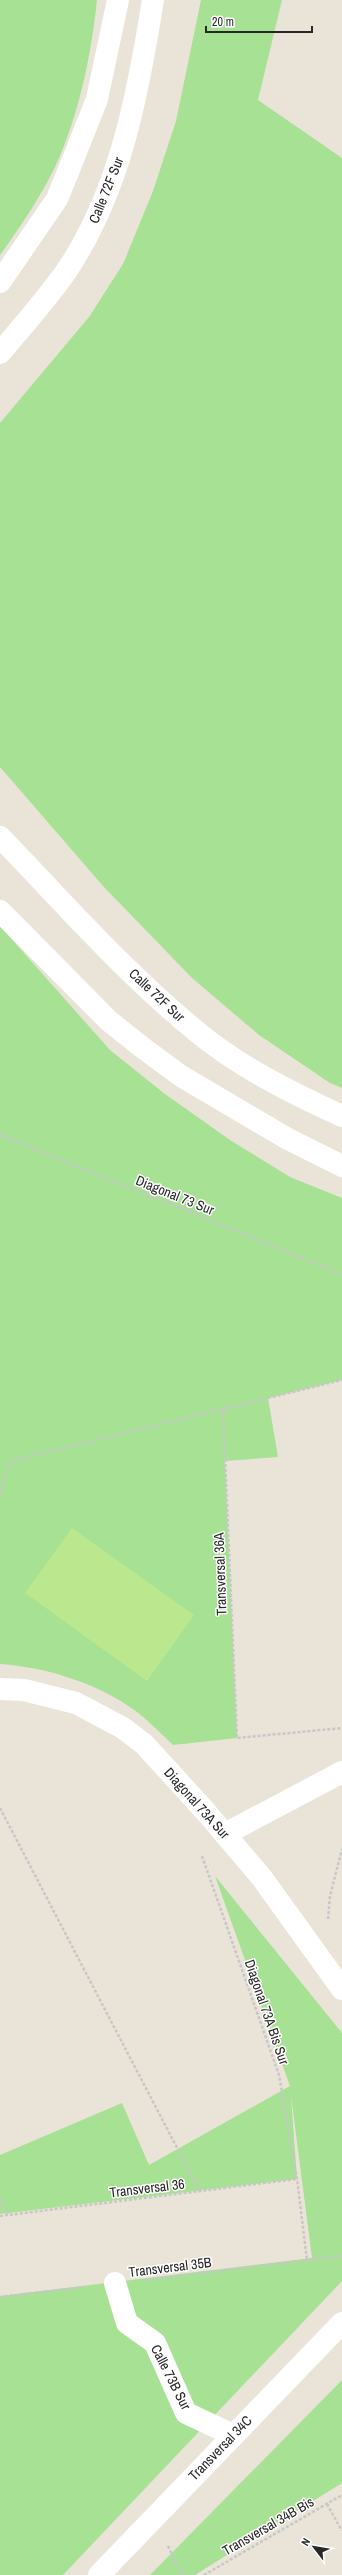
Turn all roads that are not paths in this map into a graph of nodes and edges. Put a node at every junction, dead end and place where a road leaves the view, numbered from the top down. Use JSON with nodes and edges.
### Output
{"nodes":[{"id":1,"x":118,"y":0,"type":"edge"},
{"id":2,"x":153,"y":0,"type":"edge"},
{"id":3,"x":0,"y":282,"type":"edge"},
{"id":4,"x":0,"y":353,"type":"edge"},
{"id":5,"x":0,"y":837,"type":"edge"},
{"id":6,"x":0,"y":911,"type":"edge"},
{"id":7,"x":342,"y":1116,"type":"edge"},
{"id":8,"x":342,"y":1166,"type":"edge"},
{"id":9,"x":0,"y":1689,"type":"edge"},
{"id":10,"x":342,"y":1772,"type":"edge"},
{"id":11,"x":225,"y":1834,"type":"junction"},
{"id":12,"x":342,"y":1990,"type":"edge"},
{"id":13,"x":115,"y":2283,"type":"road end"},
{"id":14,"x":342,"y":2323,"type":"edge"},
{"id":15,"x":233,"y":2435,"type":"junction"},
{"id":16,"x":99,"y":2575,"type":"edge"}],
"edges":[{"from":1,"to":3,"type":"street"},
{"from":2,"to":4,"type":"street","name":"Calle 72F Sur"},
{"from":5,"to":7,"type":"street","name":"Calle 72F Sur"},
{"from":6,"to":8,"type":"street"},
{"from":9,"to":11,"type":"street","name":"Diagonal 73A Sur"},
{"from":10,"to":11,"type":"street"},
{"from":11,"to":12,"type":"street","name":"Diagonal 73A Sur"},
{"from":13,"to":15,"type":"street","name":"Calle 73B Sur"},
{"from":14,"to":15,"type":"street","name":"Transversal 34C"},
{"from":15,"to":16,"type":"street","name":"Transversal 34C"}]}
